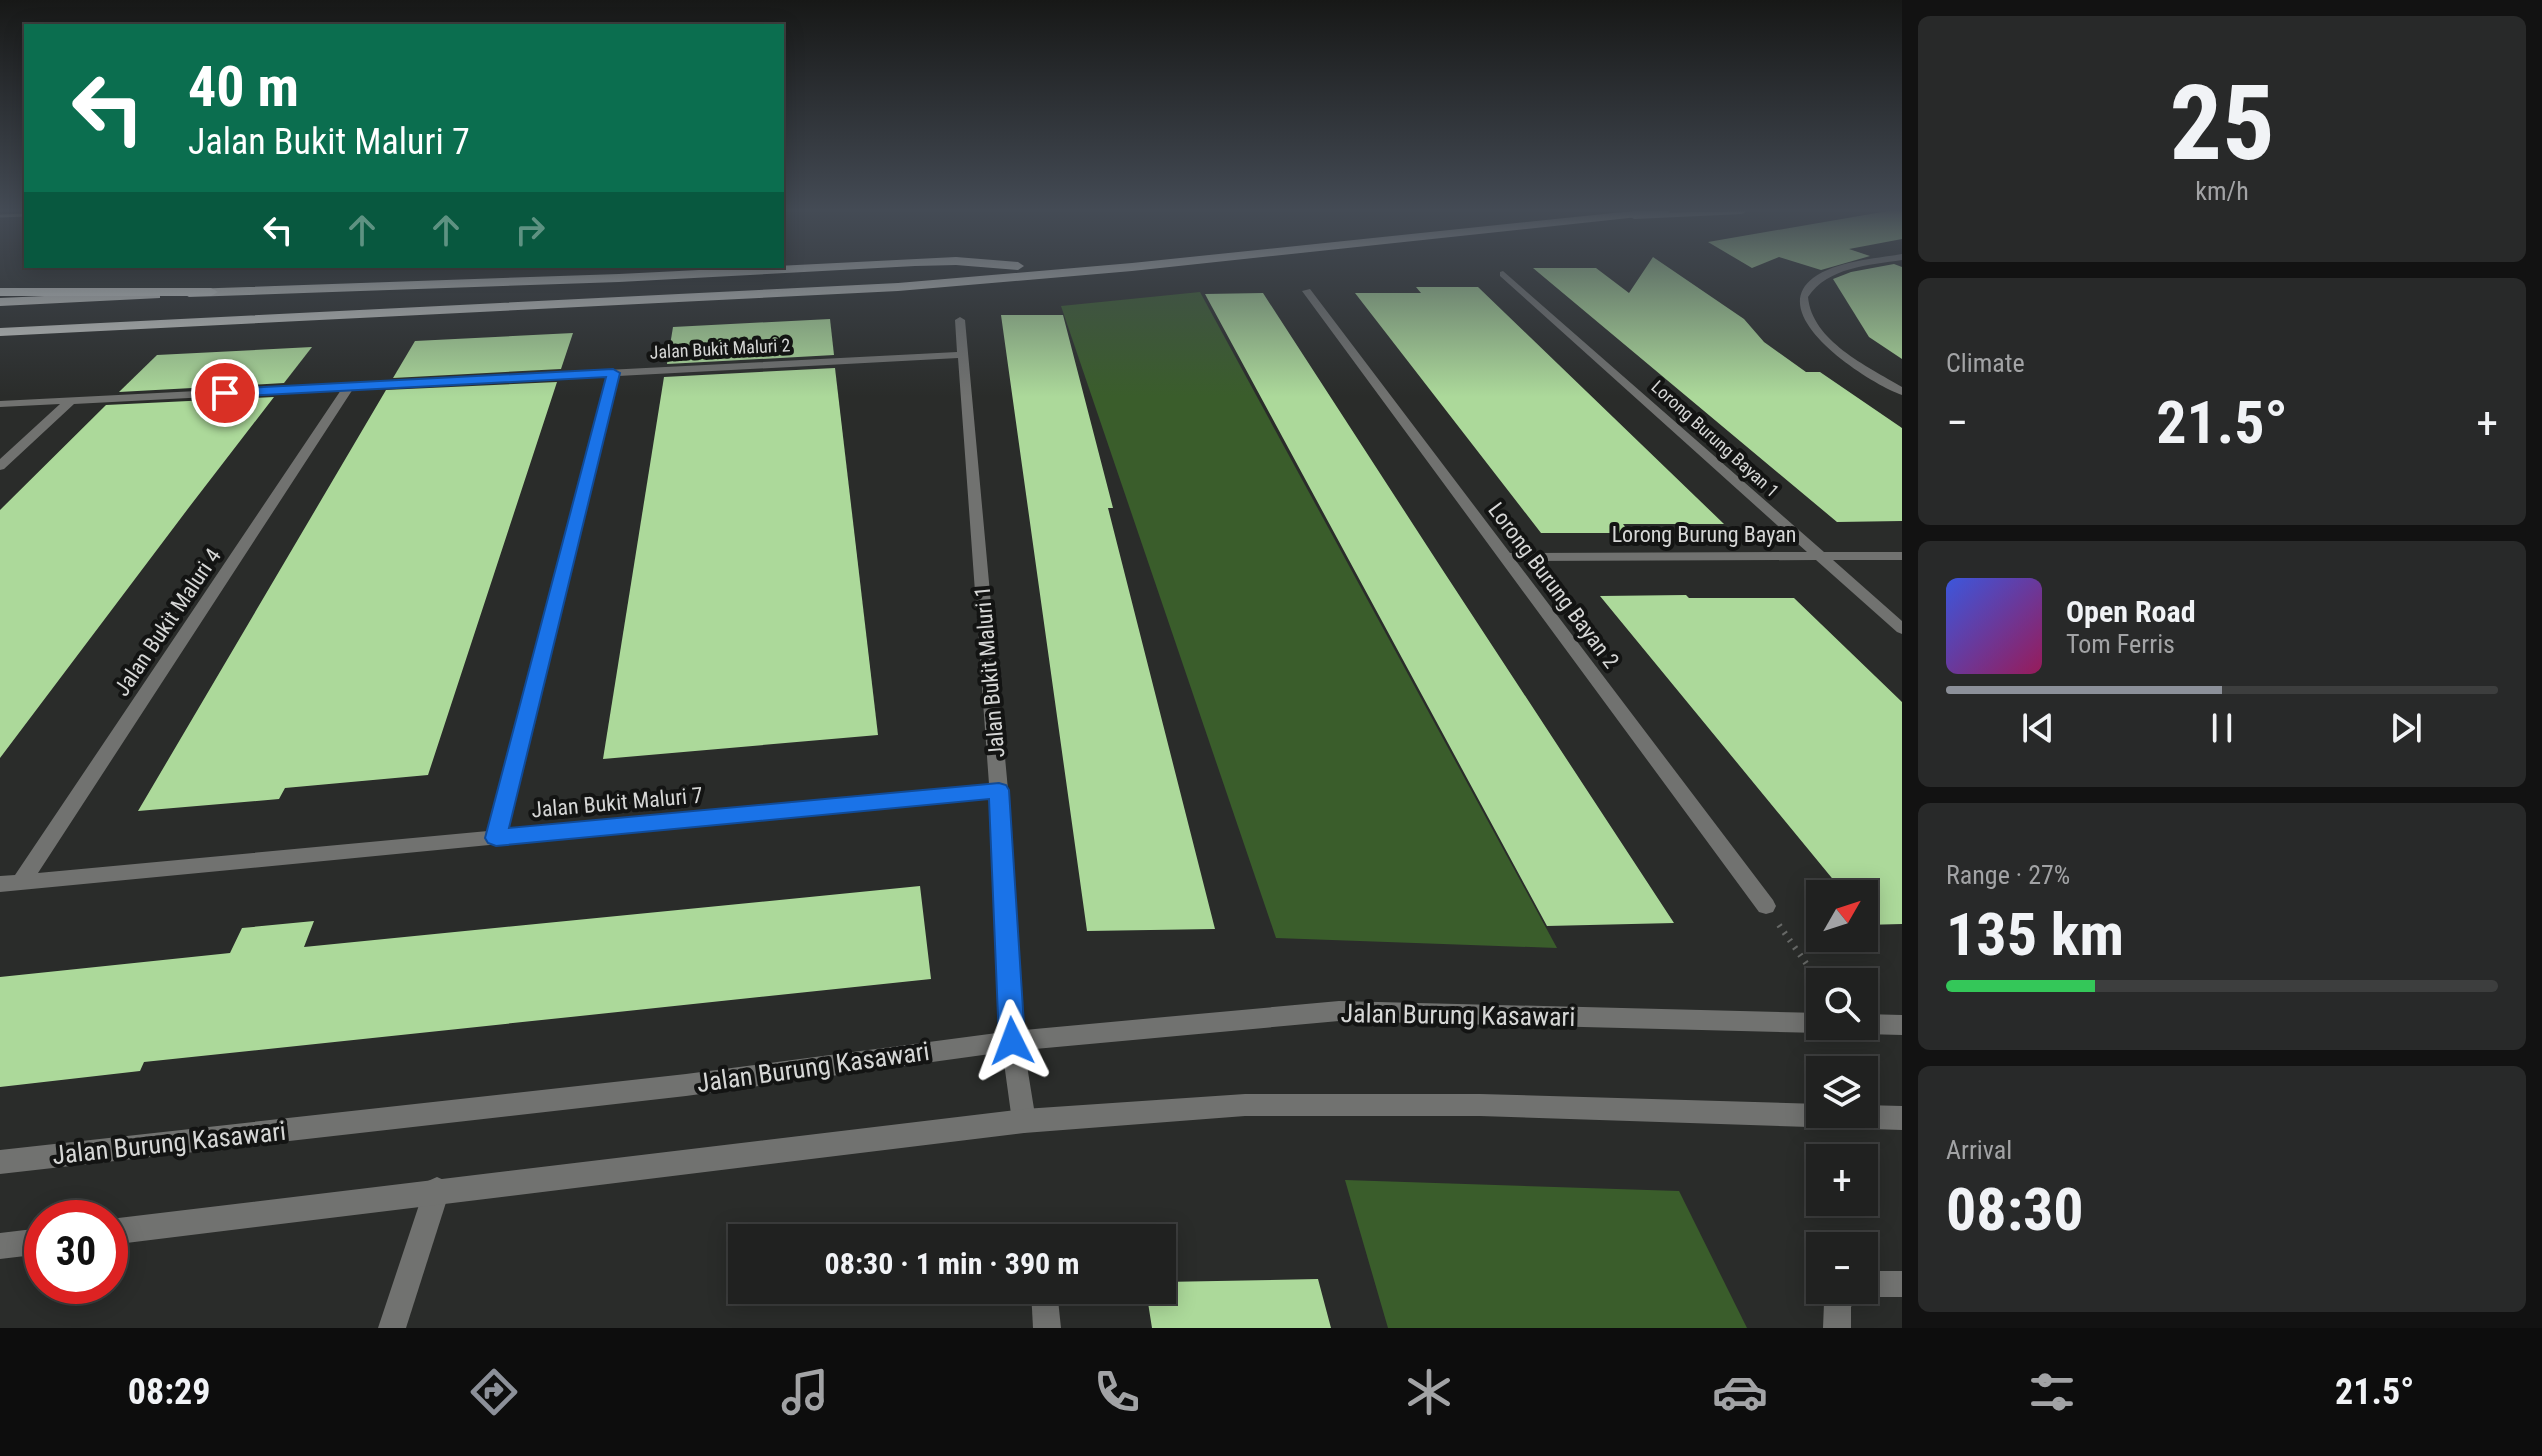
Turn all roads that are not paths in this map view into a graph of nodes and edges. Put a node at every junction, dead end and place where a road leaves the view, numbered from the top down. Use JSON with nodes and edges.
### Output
{"nodes":[{"id":1,"x":711,"y":273,"type":"edge"},
{"id":2,"x":924,"y":273,"type":"edge"},
{"id":3,"x":1060,"y":273,"type":"edge"},
{"id":4,"x":1836,"y":273,"type":"edge"},
{"id":5,"x":1503,"y":274,"type":"dead end"},
{"id":6,"x":1307,"y":291,"type":"dead end"},
{"id":7,"x":0,"y":292,"type":"edge"},
{"id":8,"x":211,"y":292,"type":"junction"},
{"id":9,"x":0,"y":302,"type":"edge"},
{"id":10,"x":0,"y":320,"type":"edge"},
{"id":11,"x":960,"y":320,"type":"dead end"},
{"id":12,"x":0,"y":332,"type":"edge"},
{"id":13,"x":962,"y":355,"type":"junction"},
{"id":14,"x":613,"y":373,"type":"junction"},
{"id":15,"x":349,"y":387,"type":"junction"},
{"id":16,"x":1902,"y":392,"type":"edge"},
{"id":17,"x":70,"y":401,"type":"junction"},
{"id":18,"x":0,"y":404,"type":"edge"},
{"id":19,"x":0,"y":466,"type":"edge"},
{"id":20,"x":1820,"y":556,"type":"junction"},
{"id":21,"x":1902,"y":556,"type":"edge"},
{"id":22,"x":1506,"y":557,"type":"junction"},
{"id":23,"x":1902,"y":629,"type":"edge"},
{"id":24,"x":999,"y":790,"type":"junction"},
{"id":25,"x":496,"y":838,"type":"junction"},
{"id":26,"x":21,"y":882,"type":"junction"},
{"id":27,"x":0,"y":884,"type":"edge"},
{"id":28,"x":1766,"y":906,"type":"road end"},
{"id":29,"x":1806,"y":1023,"type":"edge"},
{"id":30,"x":1878,"y":1024,"type":"edge"},
{"id":31,"x":1902,"y":1025,"type":"edge"},
{"id":32,"x":1012,"y":1041,"type":"junction"},
{"id":33,"x":1902,"y":1118,"type":"edge"},
{"id":34,"x":1024,"y":1121,"type":"junction"},
{"id":35,"x":0,"y":1162,"type":"edge"},
{"id":36,"x":437,"y":1190,"type":"junction"},
{"id":37,"x":128,"y":1230,"type":"edge"},
{"id":38,"x":24,"y":1243,"type":"edge"},
{"id":39,"x":0,"y":1246,"type":"edge"},
{"id":40,"x":1878,"y":1284,"type":"edge"},
{"id":41,"x":1902,"y":1284,"type":"edge"},
{"id":42,"x":1045,"y":1304,"type":"edge"},
{"id":43,"x":1838,"y":1304,"type":"edge"},
{"id":44,"x":392,"y":1328,"type":"edge"},
{"id":45,"x":1047,"y":1328,"type":"edge"},
{"id":46,"x":1837,"y":1328,"type":"edge"}],
"edges":[{"from":1,"to":8,"type":"highway"},
{"from":2,"to":10,"type":"highway"},
{"from":3,"to":12,"type":"highway"},
{"from":4,"to":16,"type":"street"},
{"from":5,"to":20,"type":"street","name":"Lorong Burung Bayan 1"},
{"from":6,"to":22,"type":"street","name":"Lorong Burung Bayan 2"},
{"from":7,"to":8,"type":"highway"},
{"from":8,"to":9,"type":"highway"},
{"from":11,"to":13,"type":"street","name":"Jalan Bukit Maluri 1"},
{"from":13,"to":14,"type":"street","name":"Jalan Bukit Maluri 2"},
{"from":13,"to":24,"type":"street","name":"Jalan Bukit Maluri 1"},
{"from":14,"to":15,"type":"street","name":"Jalan Bukit Maluri 2"},
{"from":14,"to":25,"type":"street"},
{"from":15,"to":17,"type":"street","name":"Jalan Bukit Maluri 2"},
{"from":15,"to":26,"type":"street","name":"Jalan Bukit Maluri 4"},
{"from":17,"to":18,"type":"street","name":"Jalan Bukit Maluri 2"},
{"from":17,"to":19,"type":"street"},
{"from":20,"to":21,"type":"street","name":"Lorong Burung Bayan"},
{"from":20,"to":22,"type":"street","name":"Lorong Burung Bayan"},
{"from":20,"to":23,"type":"street","name":"Lorong Burung Bayan 1"},
{"from":22,"to":28,"type":"street","name":"Lorong Burung Bayan 2"},
{"from":24,"to":25,"type":"street","name":"Jalan Bukit Maluri 7"},
{"from":24,"to":32,"type":"street","name":"Jalan Bukit Maluri 1"},
{"from":25,"to":26,"type":"street","name":"Jalan Bukit Maluri 7"},
{"from":26,"to":27,"type":"street","name":"Jalan Bukit Maluri 7"},
{"from":29,"to":32,"type":"street","name":"Jalan Burung Kasawari"},
{"from":30,"to":31,"type":"street"},
{"from":32,"to":34,"type":"street","name":"Jalan Bukit Maluri 1"},
{"from":32,"to":35,"type":"street","name":"Jalan Burung Kasawari"},
{"from":33,"to":34,"type":"street"},
{"from":34,"to":36,"type":"street"},
{"from":36,"to":37,"type":"street"},
{"from":36,"to":44,"type":"street"},
{"from":38,"to":39,"type":"street"},
{"from":40,"to":41,"type":"street"},
{"from":42,"to":45,"type":"street"},
{"from":43,"to":46,"type":"street"}]}
